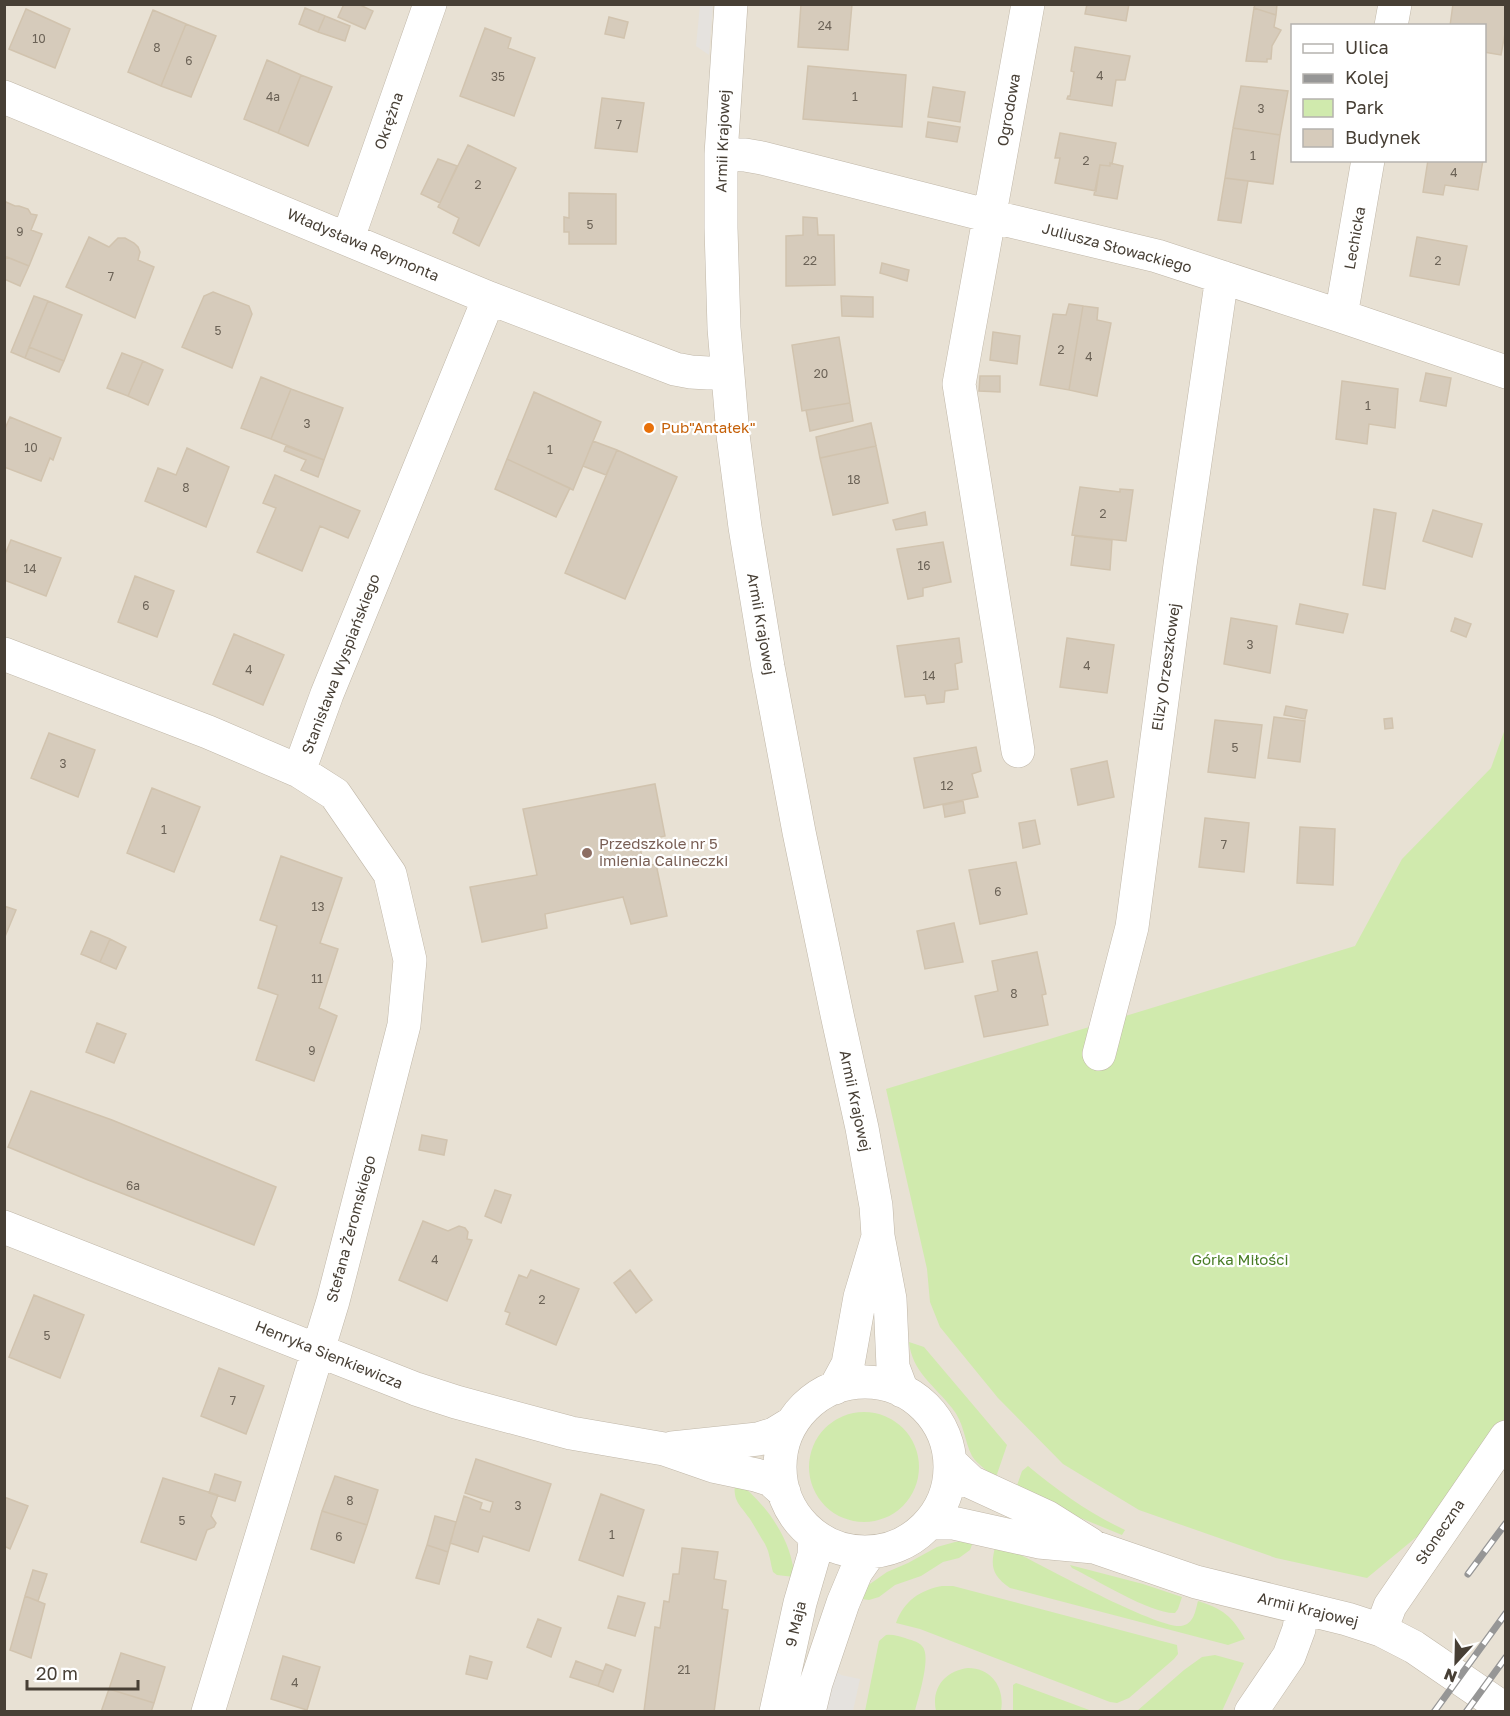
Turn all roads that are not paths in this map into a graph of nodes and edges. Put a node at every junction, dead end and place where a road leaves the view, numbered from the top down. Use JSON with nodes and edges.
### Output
{"nodes":[{"id":1,"x":430,"y":4,"type":"edge"},
{"id":2,"x":731,"y":4,"type":"edge"},
{"id":3,"x":1028,"y":4,"type":"edge"},
{"id":4,"x":1395,"y":4,"type":"edge"},
{"id":5,"x":1391,"y":24,"type":"edge"},
{"id":6,"x":4,"y":97,"type":"edge"},
{"id":7,"x":721,"y":154,"type":"junction"},
{"id":8,"x":1368,"y":162,"type":"edge"},
{"id":9,"x":990,"y":216,"type":"junction"},
{"id":10,"x":348,"y":238,"type":"junction"},
{"id":11,"x":1222,"y":276,"type":"junction"},
{"id":12,"x":489,"y":298,"type":"junction"},
{"id":13,"x":1341,"y":316,"type":"junction"},
{"id":14,"x":727,"y":371,"type":"junction"},
{"id":15,"x":1506,"y":372,"type":"edge"},
{"id":16,"x":4,"y":654,"type":"edge"},
{"id":17,"x":1018,"y":751,"type":"dead end"},
{"id":18,"x":299,"y":771,"type":"junction"},
{"id":19,"x":1099,"y":1054,"type":"dead end"},
{"id":20,"x":4,"y":1227,"type":"edge"},
{"id":21,"x":878,"y":1236,"type":"junction"},
{"id":22,"x":318,"y":1351,"type":"junction"},
{"id":23,"x":836,"y":1388,"type":"junction"},
{"id":24,"x":902,"y":1391,"type":"junction"},
{"id":25,"x":792,"y":1423,"type":"junction"},
{"id":26,"x":1506,"y":1437,"type":"edge"},
{"id":27,"x":664,"y":1449,"type":"junction"},
{"id":28,"x":950,"y":1462,"type":"junction"},
{"id":29,"x":784,"y":1492,"type":"junction"},
{"id":30,"x":930,"y":1523,"type":"junction"},
{"id":31,"x":815,"y":1536,"type":"junction"},
{"id":32,"x":1094,"y":1547,"type":"junction"},
{"id":33,"x":870,"y":1552,"type":"junction"},
{"id":34,"x":1302,"y":1609,"type":"junction"},
{"id":35,"x":1381,"y":1630,"type":"junction"},
{"id":36,"x":1506,"y":1710,"type":"edge"},
{"id":37,"x":208,"y":1712,"type":"edge"},
{"id":38,"x":776,"y":1712,"type":"edge"},
{"id":39,"x":809,"y":1712,"type":"edge"},
{"id":40,"x":1251,"y":1712,"type":"edge"}],
"edges":[{"from":1,"to":10,"type":"street","name":"Okrężna"},
{"from":2,"to":7,"type":"street","name":"Armii Krajowej"},
{"from":3,"to":9,"type":"street","name":"Ogrodowa"},
{"from":4,"to":5,"type":"street"},
{"from":6,"to":10,"type":"street","name":"Władysława Reymonta"},
{"from":7,"to":9,"type":"street","name":"Juliusza Słowackiego"},
{"from":7,"to":14,"type":"street","name":"Armii Krajowej"},
{"from":8,"to":13,"type":"street","name":"Lechicka"},
{"from":9,"to":11,"type":"street","name":"Juliusza Słowackiego"},
{"from":9,"to":17,"type":"street","name":"Ogrodowa"},
{"from":10,"to":12,"type":"street","name":"Władysława Reymonta"},
{"from":11,"to":13,"type":"street","name":"Juliusza Słowackiego"},
{"from":11,"to":19,"type":"street","name":"Elizy Orzeszkowej"},
{"from":12,"to":14,"type":"street","name":"Władysława Reymonta"},
{"from":12,"to":18,"type":"street","name":"Stanisława Wyspiańskiego"},
{"from":13,"to":15,"type":"street","name":"Juliusza Słowackiego"},
{"from":14,"to":21,"type":"street","name":"Armii Krajowej"},
{"from":16,"to":18,"type":"street","name":"Stanisława Wyspiańskiego"},
{"from":18,"to":22,"type":"street","name":"Stefana Żeromskiego"},
{"from":20,"to":22,"type":"street","name":"Henryka Sienkiewicza"},
{"from":21,"to":23,"type":"street","name":"Armii Krajowej"},
{"from":21,"to":24,"type":"street","name":"Armii Krajowej"},
{"from":22,"to":27,"type":"street","name":"Henryka Sienkiewicza"},
{"from":22,"to":37,"type":"street","name":"Stefana Żeromskiego"},
{"from":23,"to":24,"type":"street"},
{"from":23,"to":25,"type":"street"},
{"from":24,"to":28,"type":"street"},
{"from":25,"to":27,"type":"street","name":"Henryka Sienkiewicza"},
{"from":25,"to":29,"type":"street"},
{"from":26,"to":35,"type":"street","name":"Słoneczna"},
{"from":27,"to":29,"type":"street","name":"Henryka Sienkiewicza"},
{"from":28,"to":30,"type":"street"},
{"from":28,"to":32,"type":"street","name":"Armii Krajowej"},
{"from":29,"to":31,"type":"street"},
{"from":30,"to":32,"type":"street","name":"Armii Krajowej"},
{"from":30,"to":33,"type":"street"},
{"from":31,"to":33,"type":"street"},
{"from":31,"to":38,"type":"street","name":"9 Maja"},
{"from":32,"to":34,"type":"street","name":"Armii Krajowej"},
{"from":33,"to":39,"type":"street"},
{"from":34,"to":35,"type":"street","name":"Armii Krajowej"},
{"from":34,"to":40,"type":"street"},
{"from":35,"to":36,"type":"street","name":"Armii Krajowej"}]}
